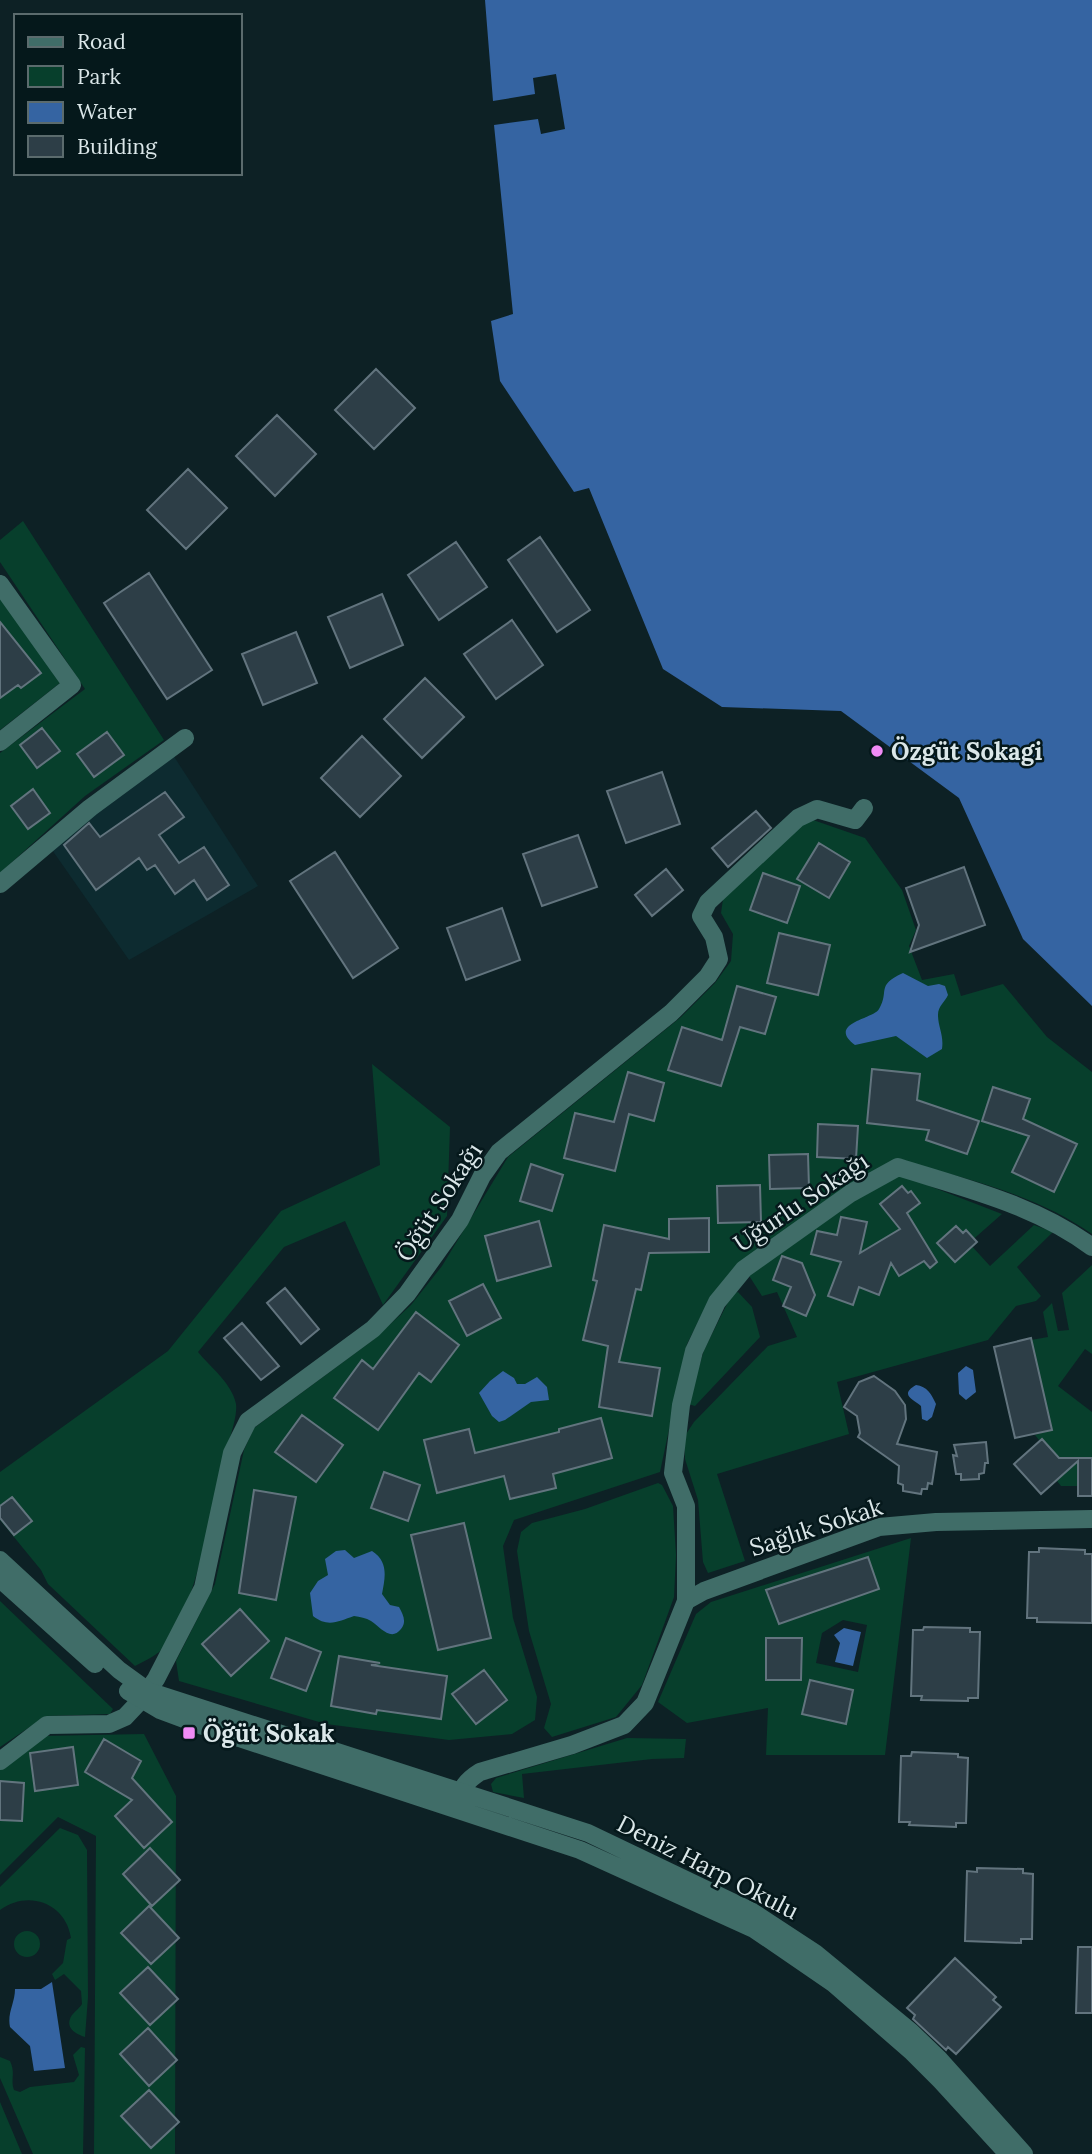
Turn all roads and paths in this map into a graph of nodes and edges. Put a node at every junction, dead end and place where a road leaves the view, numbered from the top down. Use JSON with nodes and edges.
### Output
{"nodes":[{"id":1,"x":0,"y":584,"type":"edge"},
{"id":2,"x":185,"y":738,"type":"dead end"},
{"id":3,"x":0,"y":742,"type":"edge"},
{"id":4,"x":864,"y":808,"type":"dead end"},
{"id":5,"x":0,"y":884,"type":"edge"},
{"id":6,"x":1092,"y":1247,"type":"edge"},
{"id":7,"x":1092,"y":1519,"type":"edge"},
{"id":8,"x":0,"y":1560,"type":"edge"},
{"id":9,"x":0,"y":1579,"type":"edge"},
{"id":10,"x":687,"y":1601,"type":"junction"},
{"id":11,"x":145,"y":1696,"type":"junction"},
{"id":12,"x":0,"y":1761,"type":"edge"},
{"id":13,"x":457,"y":1799,"type":"junction"},
{"id":14,"x":1007,"y":2154,"type":"edge"},
{"id":15,"x":1024,"y":2154,"type":"edge"}],
"edges":[{"from":1,"to":3,"type":"street"},
{"from":2,"to":5,"type":"street"},
{"from":4,"to":11,"type":"street","name":"Öğüt Sokağı"},
{"from":6,"to":10,"type":"street","name":"Uğurlu Sokağı"},
{"from":7,"to":10,"type":"street","name":"Sağlık Sokak"},
{"from":8,"to":11,"type":"street"},
{"from":9,"to":11,"type":"street"},
{"from":10,"to":13,"type":"street","name":"Uğurlu Sokağı"},
{"from":11,"to":12,"type":"street"},
{"from":11,"to":13,"type":"street"},
{"from":13,"to":14,"type":"street","name":"Deniz Harp Okulu"},
{"from":13,"to":15,"type":"street","name":"Deniz Harp Okulu"}]}
